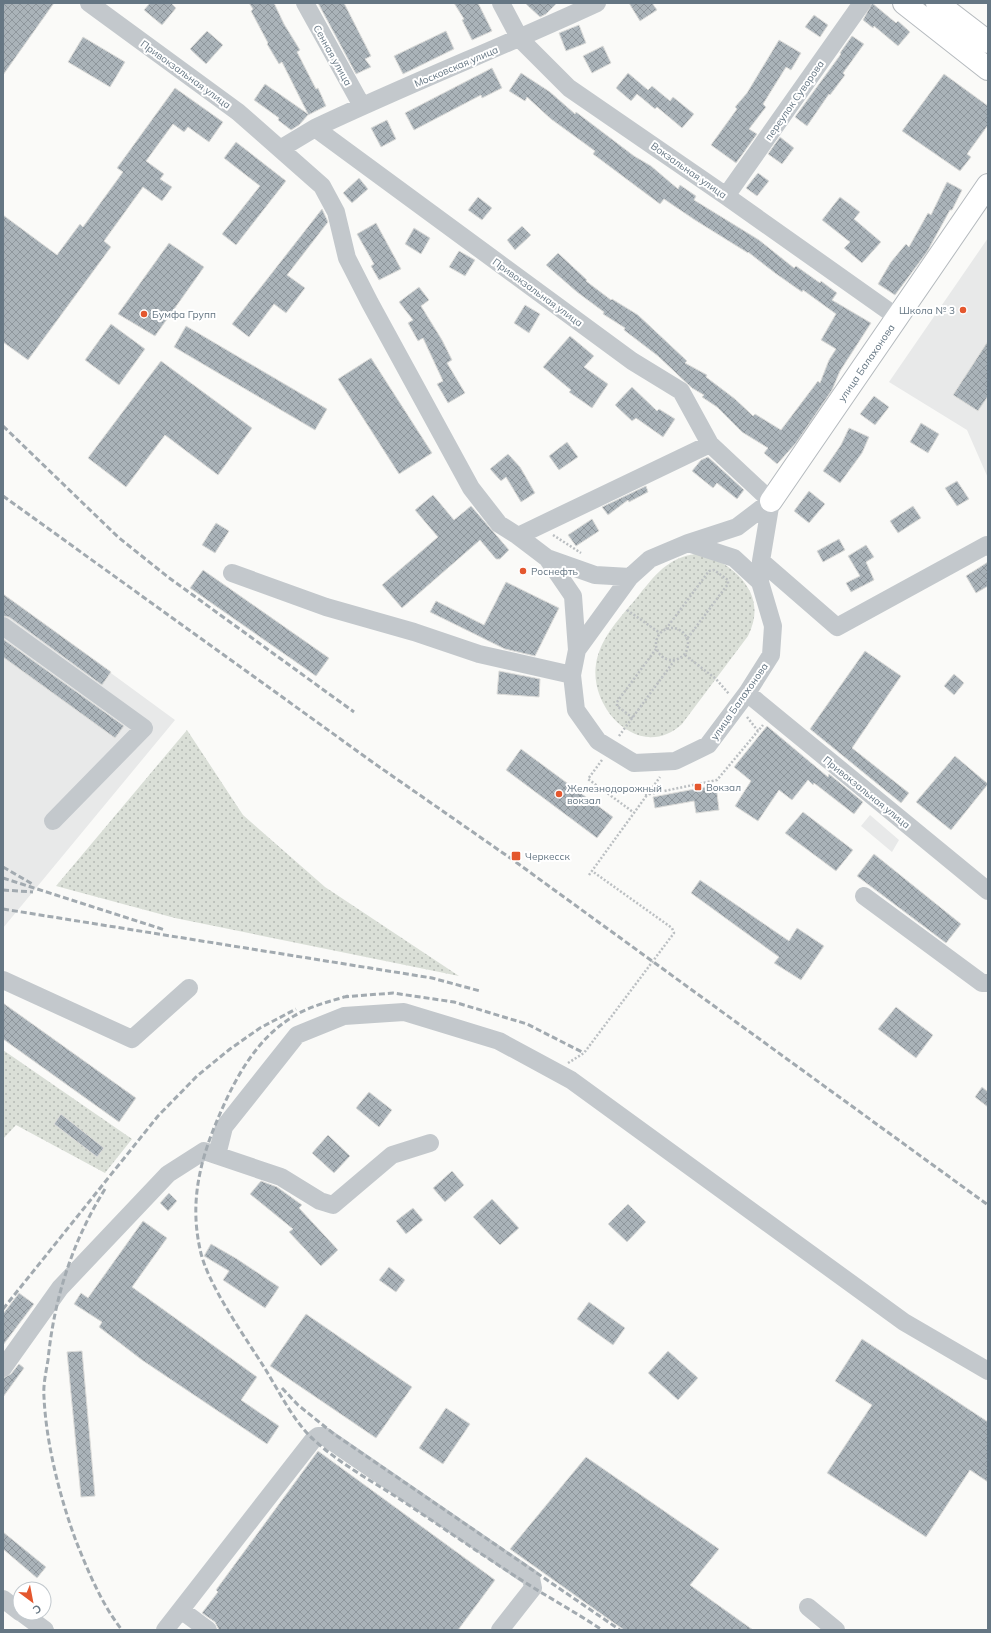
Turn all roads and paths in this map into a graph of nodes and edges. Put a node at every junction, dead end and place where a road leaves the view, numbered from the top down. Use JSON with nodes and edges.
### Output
{"nodes":[{"id":1,"x":89,"y":3,"type":"edge"},
{"id":2,"x":305,"y":3,"type":"edge"},
{"id":3,"x":501,"y":3,"type":"edge"},
{"id":4,"x":597,"y":3,"type":"edge"},
{"id":5,"x":862,"y":3,"type":"edge"},
{"id":6,"x":904,"y":3,"type":"edge"},
{"id":7,"x":937,"y":3,"type":"edge"},
{"id":8,"x":520,"y":38,"type":"junction"},
{"id":9,"x":988,"y":42,"type":"edge"},
{"id":10,"x":988,"y":69,"type":"edge"},
{"id":11,"x":362,"y":106,"type":"junction"},
{"id":12,"x":315,"y":128,"type":"junction"},
{"id":13,"x":280,"y":149,"type":"junction"},
{"id":14,"x":988,"y":185,"type":"edge"},
{"id":15,"x":726,"y":196,"type":"junction"},
{"id":16,"x":897,"y":317,"type":"junction"},
{"id":17,"x":710,"y":444,"type":"junction"},
{"id":18,"x":770,"y":501,"type":"junction"},
{"id":19,"x":539,"y":526,"type":"junction"},
{"id":20,"x":518,"y":536,"type":"junction"},
{"id":21,"x":688,"y":544,"type":"junction"},
{"id":22,"x":988,"y":547,"type":"edge"},
{"id":23,"x":588,"y":557,"type":"dead end"},
{"id":24,"x":547,"y":558,"type":"junction"},
{"id":25,"x":761,"y":561,"type":"junction"},
{"id":26,"x":232,"y":573,"type":"dead end"},
{"id":27,"x":630,"y":577,"type":"junction"},
{"id":28,"x":760,"y":582,"type":"junction"},
{"id":29,"x":627,"y":610,"type":"dead end"},
{"id":30,"x":3,"y":626,"type":"edge"},
{"id":31,"x":666,"y":629,"type":"junction"},
{"id":32,"x":660,"y":633,"type":"junction"},
{"id":33,"x":688,"y":639,"type":"junction"},
{"id":34,"x":656,"y":648,"type":"junction"},
{"id":35,"x":577,"y":650,"type":"junction"},
{"id":36,"x":572,"y":675,"type":"junction"},
{"id":37,"x":747,"y":693,"type":"junction"},
{"id":38,"x":633,"y":718,"type":"dead end"},
{"id":39,"x":758,"y":731,"type":"dead end"},
{"id":40,"x":675,"y":761,"type":"junction"},
{"id":41,"x":645,"y":796,"type":"junction"},
{"id":42,"x":53,"y":821,"type":"dead end"},
{"id":43,"x":592,"y":871,"type":"junction"},
{"id":44,"x":589,"y":875,"type":"dead end"},
{"id":45,"x":988,"y":891,"type":"edge"},
{"id":46,"x":864,"y":896,"type":"dead end"},
{"id":47,"x":3,"y":980,"type":"edge"},
{"id":48,"x":988,"y":983,"type":"edge"},
{"id":49,"x":189,"y":988,"type":"dead end"},
{"id":50,"x":558,"y":1073,"type":"junction"},
{"id":51,"x":430,"y":1143,"type":"dead end"},
{"id":52,"x":217,"y":1155,"type":"junction"},
{"id":53,"x":3,"y":1368,"type":"edge"},
{"id":54,"x":988,"y":1371,"type":"edge"},
{"id":55,"x":3,"y":1599,"type":"edge"},
{"id":56,"x":12,"y":1606,"type":"edge"},
{"id":57,"x":808,"y":1607,"type":"dead end"},
{"id":58,"x":181,"y":1610,"type":"junction"},
{"id":59,"x":33,"y":1621,"type":"edge"},
{"id":60,"x":45,"y":1630,"type":"edge"},
{"id":61,"x":165,"y":1630,"type":"edge"},
{"id":62,"x":208,"y":1630,"type":"edge"},
{"id":63,"x":500,"y":1630,"type":"edge"},
{"id":64,"x":836,"y":1630,"type":"edge"}],
"edges":[{"from":1,"to":13,"type":"street","name":"Привокзальная улица"},
{"from":2,"to":11,"type":"street","name":"Сенная улица"},
{"from":3,"to":8,"type":"street","name":"Вокзальная улица"},
{"from":4,"to":8,"type":"street","name":"Московская улица"},
{"from":5,"to":15,"type":"street","name":"переулок Суворова"},
{"from":6,"to":10,"type":"main road"},
{"from":7,"to":9,"type":"main road"},
{"from":8,"to":11,"type":"street","name":"Московская улица"},
{"from":8,"to":15,"type":"street","name":"Вокзальная улица"},
{"from":11,"to":12,"type":"street","name":"Московская улица"},
{"from":12,"to":13,"type":"street"},
{"from":12,"to":17,"type":"street","name":"Привокзальная улица"},
{"from":13,"to":20,"type":"street","name":"Привокзальная улица"},
{"from":14,"to":16,"type":"main road","name":"улица Балахонова"},
{"from":15,"to":16,"type":"street","name":"Вокзальная улица"},
{"from":16,"to":18,"type":"main road","name":"улица Балахонова"},
{"from":17,"to":18,"type":"street","name":"Привокзальная улица"},
{"from":17,"to":19,"type":"street"},
{"from":18,"to":21,"type":"street","name":"улица Балахонова"},
{"from":18,"to":25,"type":"street","name":"улица Балахонова"},
{"from":19,"to":20,"type":"street"},
{"from":19,"to":23,"type":"path"},
{"from":20,"to":24,"type":"street","name":"Привокзальная улица"},
{"from":21,"to":27,"type":"street","name":"улица Балахонова"},
{"from":21,"to":28,"type":"street"},
{"from":22,"to":25,"type":"street"},
{"from":24,"to":27,"type":"street","name":"Привокзальная улица"},
{"from":24,"to":35,"type":"street","name":"Привокзальная улица"},
{"from":25,"to":28,"type":"street","name":"улица Балахонова"},
{"from":26,"to":36,"type":"street"},
{"from":27,"to":35,"type":"street","name":"улица Балахонова"},
{"from":28,"to":37,"type":"street","name":"улица Балахонова"},
{"from":29,"to":32,"type":"path"},
{"from":30,"to":42,"type":"street"},
{"from":31,"to":32,"type":"path"},
{"from":31,"to":33,"type":"path"},
{"from":31,"to":33,"type":"path"},
{"from":32,"to":34,"type":"path"},
{"from":33,"to":34,"type":"path"},
{"from":34,"to":38,"type":"path"},
{"from":35,"to":36,"type":"street","name":"улица Балахонова"},
{"from":36,"to":40,"type":"street","name":"улица Балахонова"},
{"from":37,"to":40,"type":"street","name":"улица Балахонова"},
{"from":37,"to":45,"type":"street","name":"Привокзальная улица"},
{"from":39,"to":41,"type":"path"},
{"from":40,"to":41,"type":"path"},
{"from":41,"to":43,"type":"path"},
{"from":43,"to":44,"type":"path"},
{"from":43,"to":50,"type":"path"},
{"from":46,"to":48,"type":"street"},
{"from":47,"to":49,"type":"street"},
{"from":50,"to":52,"type":"street"},
{"from":50,"to":54,"type":"street"},
{"from":51,"to":52,"type":"street"},
{"from":52,"to":53,"type":"street"},
{"from":55,"to":56,"type":"street"},
{"from":57,"to":64,"type":"street"},
{"from":58,"to":61,"type":"street"},
{"from":58,"to":62,"type":"street"},
{"from":58,"to":63,"type":"street"},
{"from":59,"to":60,"type":"street"}]}
